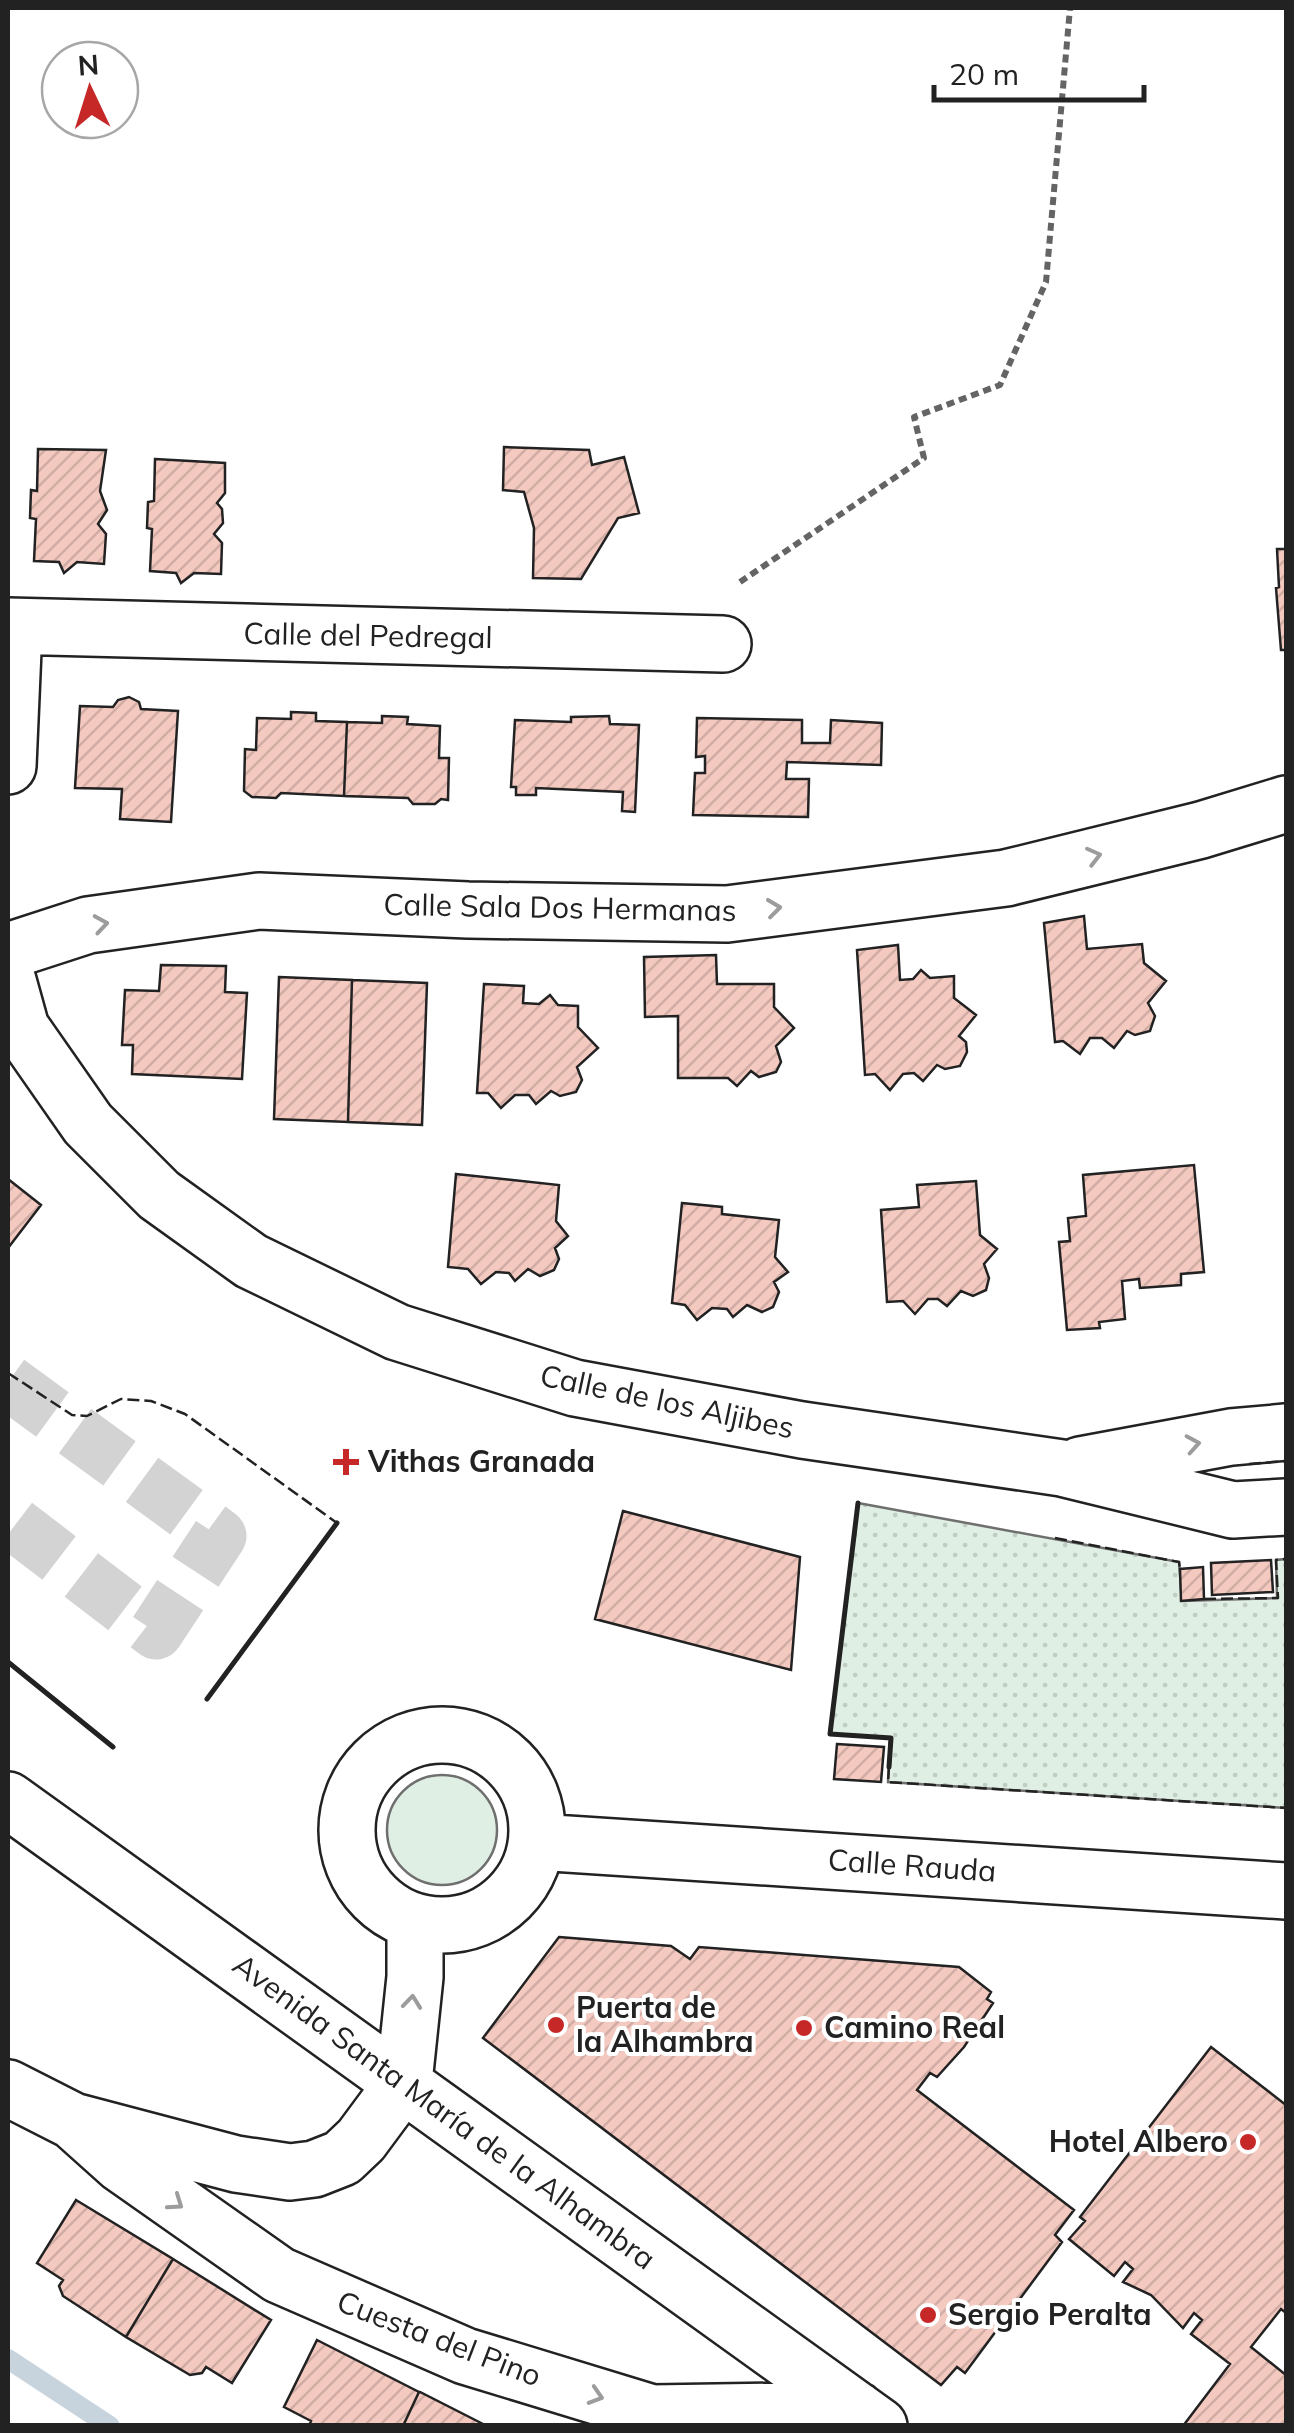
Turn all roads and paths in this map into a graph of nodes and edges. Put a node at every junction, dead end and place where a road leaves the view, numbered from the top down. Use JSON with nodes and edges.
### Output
{"nodes":[{"id":1,"x":1070,"y":8,"type":"edge"},
{"id":2,"x":11,"y":627,"type":"edge"},
{"id":3,"x":716,"y":644,"type":"joint"},
{"id":4,"x":8,"y":766,"type":"edge"},
{"id":5,"x":1286,"y":804,"type":"edge"},
{"id":6,"x":8,"y":951,"type":"edge"},
{"id":7,"x":8,"y":981,"type":"edge"},
{"id":8,"x":1286,"y":1432,"type":"edge"},
{"id":9,"x":1062,"y":1468,"type":"junction"},
{"id":10,"x":1286,"y":1507,"type":"edge"},
{"id":11,"x":8,"y":1800,"type":"edge"},
{"id":12,"x":537,"y":1842,"type":"junction"},
{"id":13,"x":1286,"y":1890,"type":"edge"},
{"id":14,"x":415,"y":1922,"type":"junction"},
{"id":15,"x":404,"y":2082,"type":"junction"},
{"id":16,"x":8,"y":2088,"type":"edge"},
{"id":17,"x":72,"y":2121,"type":"junction"},
{"id":18,"x":868,"y":2418,"type":"edge"}],
"edges":[{"from":1,"to":3,"type":"path"},
{"from":2,"to":3,"type":"street","name":"Calle del Pedregal"},
{"from":2,"to":4,"type":"street","name":"Calle del Pedregal"},
{"from":6,"to":5,"type":"street","name":"Calle Sala Dos Hermanas","one_way":true},
{"from":7,"to":9,"type":"street","name":"Calle de los Aljibes"},
{"from":9,"to":8,"type":"street","name":"Calle de los Aljibes","one_way":true},
{"from":9,"to":10,"type":"street","name":"Calle de los Aljibes"},
{"from":11,"to":15,"type":"street","name":"Avenida Santa María de la Alhambra"},
{"from":12,"to":13,"type":"street","name":"Calle Rauda"},
{"from":12,"to":14,"type":"street"},
{"from":12,"to":14,"type":"street"},
{"from":15,"to":14,"type":"street","one_way":true},
{"from":15,"to":17,"type":"street","name":"Cuesta del Pino"},
{"from":15,"to":18,"type":"street","name":"Avenida Santa María de la Alhambra"},
{"from":16,"to":17,"type":"street","name":"Cuesta del Pino"},
{"from":17,"to":18,"type":"street","name":"Cuesta del Pino","one_way":true}]}
